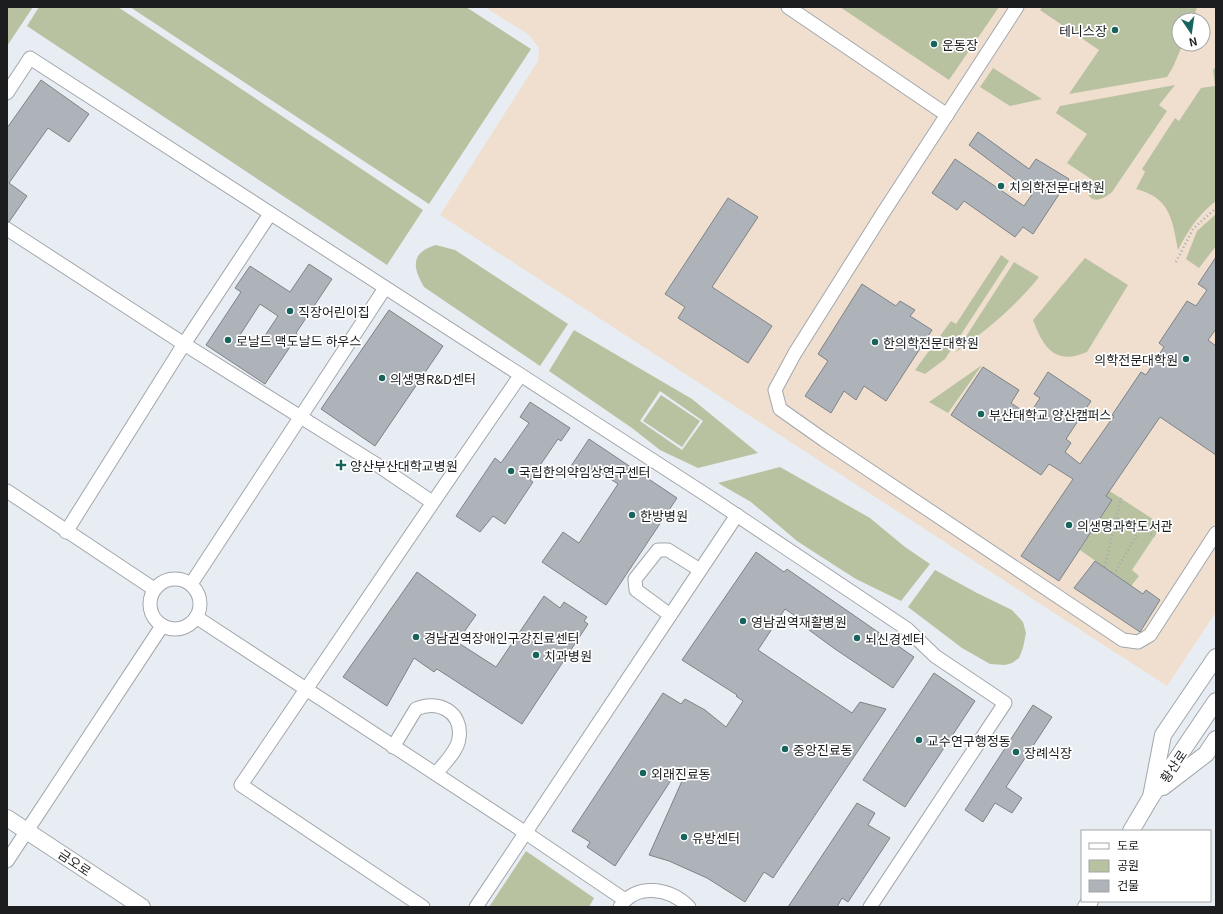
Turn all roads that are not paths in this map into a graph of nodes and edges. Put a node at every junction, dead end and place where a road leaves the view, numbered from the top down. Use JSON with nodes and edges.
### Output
{"nodes":[{"id":1,"x":788,"y":7,"type":"edge"},
{"id":2,"x":1017,"y":7,"type":"edge"},
{"id":3,"x":7,"y":92,"type":"edge"},
{"id":4,"x":947,"y":115,"type":"junction"},
{"id":5,"x":270,"y":214,"type":"junction"},
{"id":6,"x":7,"y":229,"type":"edge"},
{"id":7,"x":386,"y":288,"type":"junction"},
{"id":8,"x":184,"y":344,"type":"junction"},
{"id":9,"x":520,"y":376,"type":"junction"},
{"id":10,"x":301,"y":417,"type":"junction"},
{"id":11,"x":7,"y":491,"type":"edge"},
{"id":12,"x":432,"y":502,"type":"junction"},
{"id":13,"x":737,"y":515,"type":"junction"},
{"id":14,"x":66,"y":532,"type":"junction"},
{"id":15,"x":1216,"y":533,"type":"edge"},
{"id":16,"x":700,"y":570,"type":"junction"},
{"id":17,"x":191,"y":584,"type":"junction"},
{"id":18,"x":154,"y":589,"type":"junction"},
{"id":19,"x":670,"y":615,"type":"junction"},
{"id":20,"x":196,"y":617,"type":"junction"},
{"id":21,"x":162,"y":626,"type":"junction"},
{"id":22,"x":1216,"y":657,"type":"edge"},
{"id":23,"x":306,"y":690,"type":"junction"},
{"id":24,"x":1216,"y":701,"type":"edge"},
{"id":25,"x":1216,"y":739,"type":"edge"},
{"id":26,"x":393,"y":747,"type":"junction"},
{"id":27,"x":436,"y":774,"type":"junction"},
{"id":28,"x":1151,"y":797,"type":"junction"},
{"id":29,"x":7,"y":818,"type":"edge"},
{"id":30,"x":1132,"y":830,"type":"edge"},
{"id":31,"x":27,"y":831,"type":"junction"},
{"id":32,"x":526,"y":833,"type":"junction"},
{"id":33,"x":7,"y":862,"type":"edge"},
{"id":34,"x":622,"y":903,"type":"edge"},
{"id":35,"x":142,"y":907,"type":"edge"},
{"id":36,"x":423,"y":907,"type":"edge"},
{"id":37,"x":476,"y":907,"type":"edge"},
{"id":38,"x":689,"y":907,"type":"edge"},
{"id":39,"x":870,"y":907,"type":"edge"}],
"edges":[{"from":1,"to":4,"type":"street"},
{"from":2,"to":4,"type":"street"},
{"from":3,"to":5,"type":"street"},
{"from":4,"to":15,"type":"street"},
{"from":5,"to":7,"type":"street"},
{"from":5,"to":8,"type":"street"},
{"from":6,"to":8,"type":"street"},
{"from":7,"to":9,"type":"street"},
{"from":7,"to":10,"type":"street"},
{"from":8,"to":10,"type":"street"},
{"from":8,"to":14,"type":"street"},
{"from":9,"to":12,"type":"street"},
{"from":9,"to":13,"type":"street"},
{"from":10,"to":12,"type":"street"},
{"from":10,"to":17,"type":"street"},
{"from":11,"to":14,"type":"street"},
{"from":12,"to":23,"type":"street"},
{"from":13,"to":16,"type":"street"},
{"from":13,"to":39,"type":"street"},
{"from":14,"to":18,"type":"street"},
{"from":16,"to":19,"type":"street"},
{"from":16,"to":19,"type":"street"},
{"from":17,"to":18,"type":"street"},
{"from":17,"to":20,"type":"street"},
{"from":18,"to":21,"type":"street"},
{"from":19,"to":32,"type":"street"},
{"from":20,"to":21,"type":"street"},
{"from":20,"to":23,"type":"street"},
{"from":21,"to":31,"type":"street"},
{"from":22,"to":28,"type":"main road"},
{"from":23,"to":26,"type":"street"},
{"from":23,"to":36,"type":"street"},
{"from":24,"to":28,"type":"main road","name":"황산로"},
{"from":25,"to":28,"type":"main road"},
{"from":26,"to":27,"type":"street"},
{"from":26,"to":27,"type":"street"},
{"from":27,"to":32,"type":"street"},
{"from":28,"to":30,"type":"main road","name":"황산로"},
{"from":29,"to":31,"type":"main road","name":"금오로"},
{"from":31,"to":33,"type":"street"},
{"from":31,"to":35,"type":"main road","name":"금오로"},
{"from":32,"to":34,"type":"street"},
{"from":32,"to":37,"type":"street"},
{"from":34,"to":38,"type":"street"}]}
